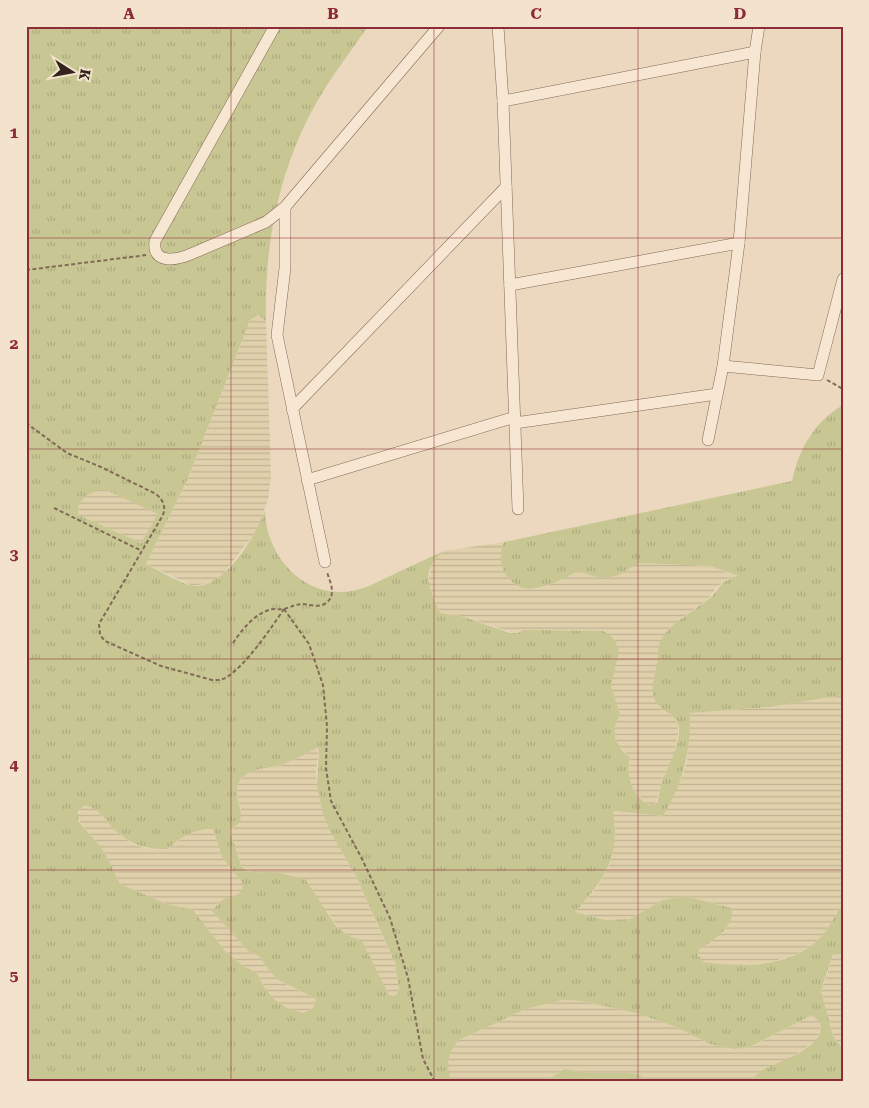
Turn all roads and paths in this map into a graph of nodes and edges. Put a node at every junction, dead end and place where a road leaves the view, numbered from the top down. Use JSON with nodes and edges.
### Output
{"nodes":[{"id":1,"x":274,"y":26,"type":"edge"},
{"id":2,"x":439,"y":26,"type":"edge"},
{"id":3,"x":498,"y":26,"type":"edge"},
{"id":4,"x":759,"y":26,"type":"edge"},
{"id":5,"x":755,"y":52,"type":"junction"},
{"id":6,"x":503,"y":101,"type":"junction"},
{"id":7,"x":506,"y":187,"type":"junction"},
{"id":8,"x":285,"y":207,"type":"junction"},
{"id":9,"x":739,"y":242,"type":"junction"},
{"id":10,"x":157,"y":253,"type":"junction"},
{"id":11,"x":26,"y":270,"type":"edge"},
{"id":12,"x":843,"y":279,"type":"edge"},
{"id":13,"x":510,"y":285,"type":"junction"},
{"id":14,"x":723,"y":366,"type":"junction"},
{"id":15,"x":818,"y":375,"type":"junction"},
{"id":16,"x":843,"y":389,"type":"edge"},
{"id":17,"x":717,"y":394,"type":"junction"},
{"id":18,"x":292,"y":409,"type":"junction"},
{"id":19,"x":515,"y":420,"type":"junction"},
{"id":20,"x":26,"y":423,"type":"edge"},
{"id":21,"x":708,"y":440,"type":"dead end"},
{"id":22,"x":307,"y":480,"type":"junction"},
{"id":23,"x":54,"y":508,"type":"dead end"},
{"id":24,"x":518,"y":509,"type":"dead end"},
{"id":25,"x":143,"y":551,"type":"junction"},
{"id":26,"x":325,"y":562,"type":"joint"},
{"id":27,"x":284,"y":609,"type":"junction"},
{"id":28,"x":233,"y":644,"type":"dead end"},
{"id":29,"x":435,"y":1082,"type":"edge"}],
"edges":[{"from":1,"to":10,"type":"street"},
{"from":2,"to":8,"type":"street"},
{"from":3,"to":6,"type":"street"},
{"from":4,"to":5,"type":"street"},
{"from":5,"to":6,"type":"street"},
{"from":5,"to":9,"type":"street"},
{"from":6,"to":7,"type":"street"},
{"from":7,"to":13,"type":"street"},
{"from":7,"to":18,"type":"street"},
{"from":8,"to":10,"type":"street"},
{"from":8,"to":18,"type":"street"},
{"from":9,"to":13,"type":"street"},
{"from":9,"to":14,"type":"street"},
{"from":10,"to":11,"type":"path"},
{"from":12,"to":15,"type":"street"},
{"from":13,"to":19,"type":"street"},
{"from":14,"to":15,"type":"street"},
{"from":14,"to":17,"type":"street"},
{"from":15,"to":16,"type":"path"},
{"from":17,"to":19,"type":"street"},
{"from":17,"to":21,"type":"street"},
{"from":18,"to":22,"type":"street"},
{"from":19,"to":22,"type":"street"},
{"from":19,"to":24,"type":"street"},
{"from":20,"to":25,"type":"path"},
{"from":22,"to":26,"type":"street"},
{"from":23,"to":25,"type":"path"},
{"from":25,"to":27,"type":"path"},
{"from":26,"to":27,"type":"path"},
{"from":27,"to":28,"type":"path"},
{"from":27,"to":29,"type":"path"}]}
